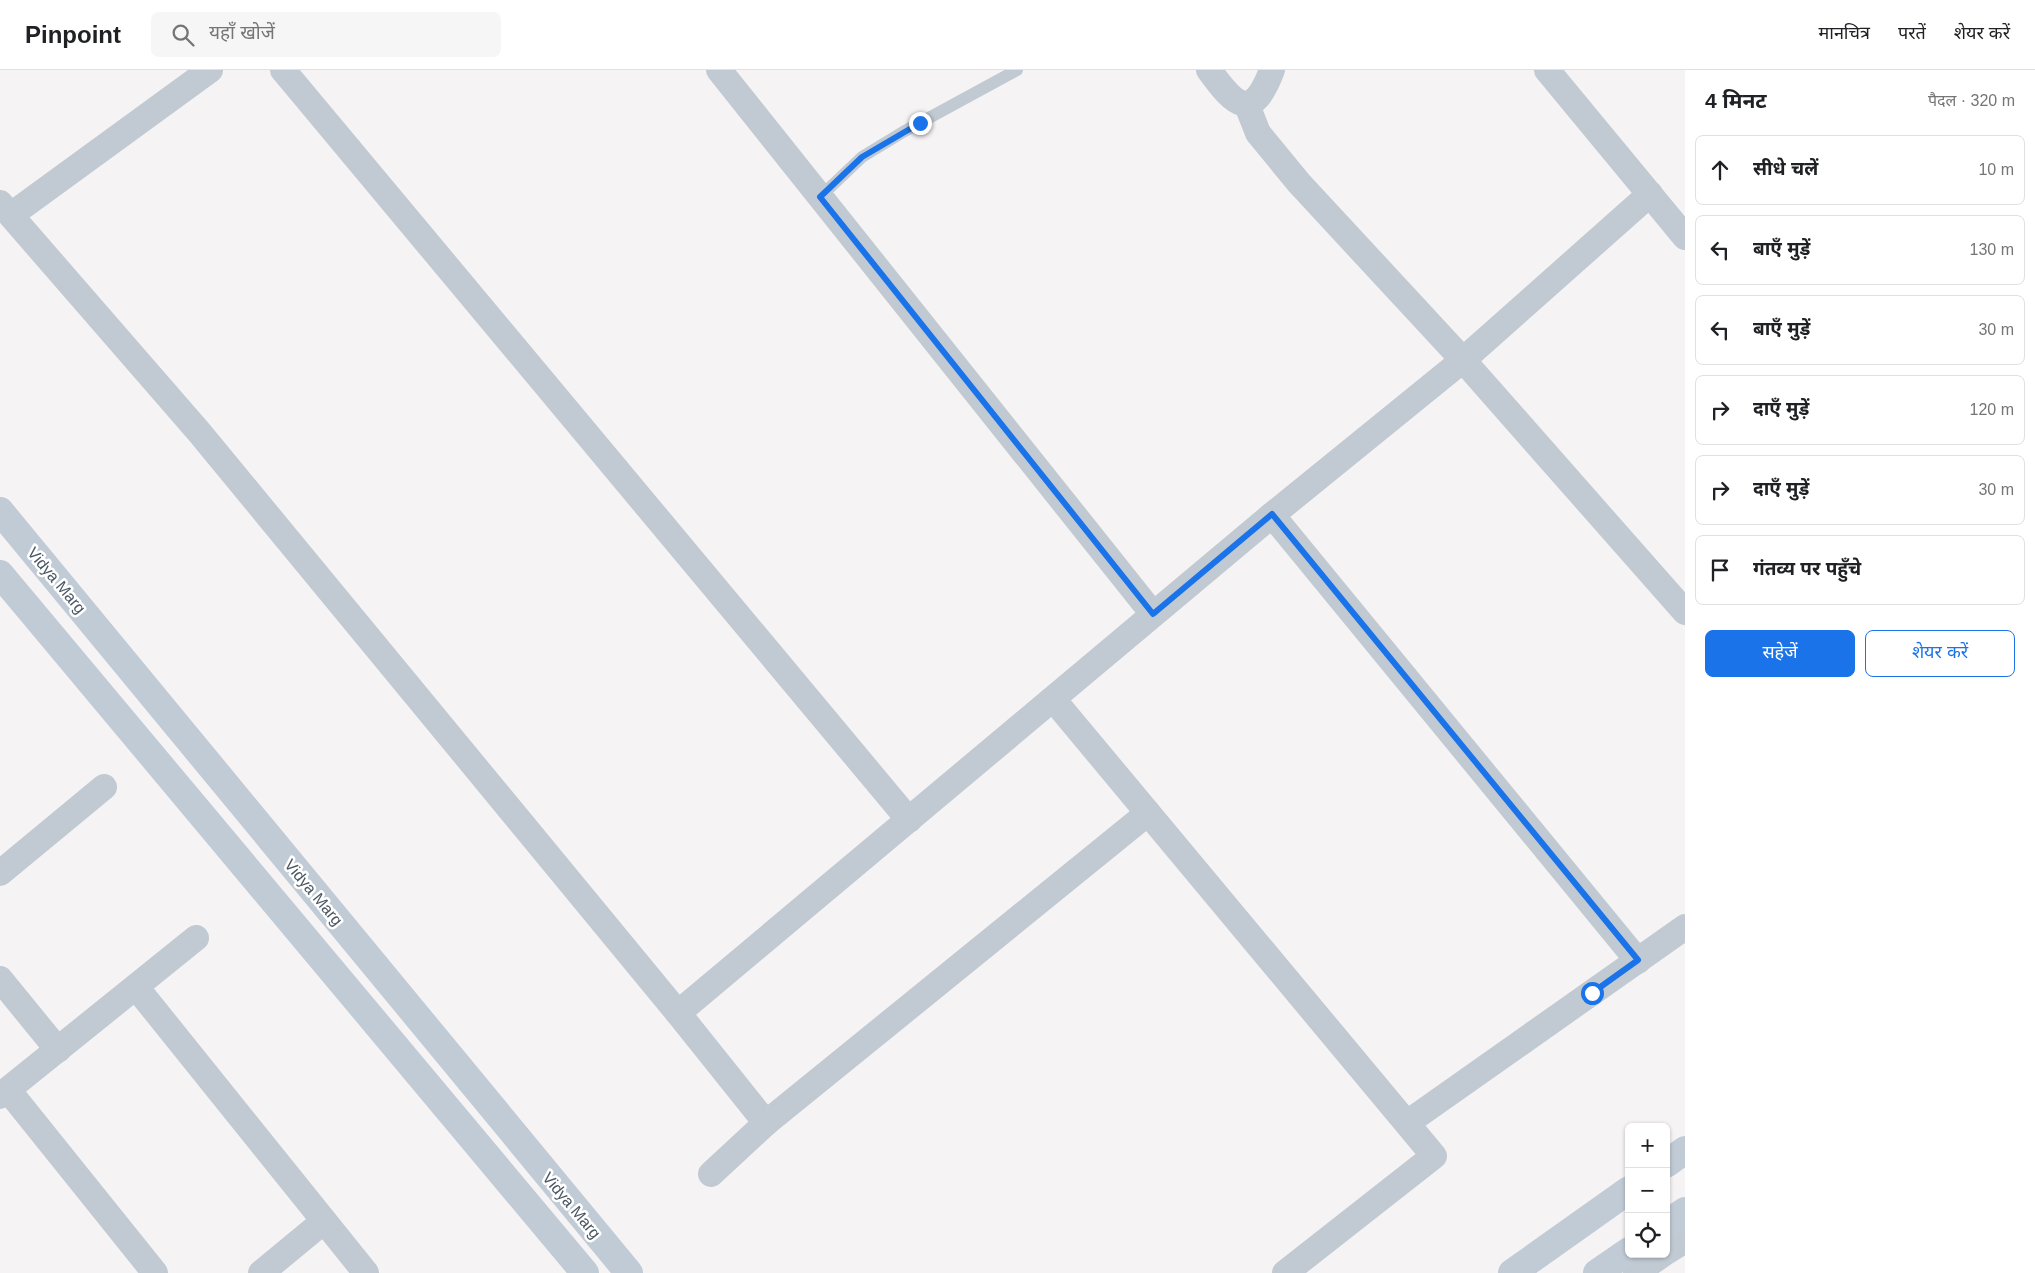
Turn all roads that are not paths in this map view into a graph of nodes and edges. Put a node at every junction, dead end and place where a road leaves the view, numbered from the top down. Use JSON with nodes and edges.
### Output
{"nodes":[{"id":1,"x":210,"y":70,"type":"edge"},
{"id":2,"x":283,"y":70,"type":"edge"},
{"id":3,"x":719,"y":70,"type":"edge"},
{"id":4,"x":1017,"y":70,"type":"edge"},
{"id":5,"x":1209,"y":70,"type":"edge"},
{"id":6,"x":1272,"y":70,"type":"edge"},
{"id":7,"x":1547,"y":70,"type":"edge"},
{"id":8,"x":1247,"y":105,"type":"junction"},
{"id":9,"x":1650,"y":194,"type":"junction"},
{"id":10,"x":820,"y":197,"type":"junction"},
{"id":11,"x":5,"y":209,"type":"edge"},
{"id":12,"x":1685,"y":236,"type":"edge"},
{"id":13,"x":1463,"y":360,"type":"junction"},
{"id":14,"x":0,"y":512,"type":"edge"},
{"id":15,"x":1272,"y":514,"type":"junction"},
{"id":16,"x":0,"y":574,"type":"edge"},
{"id":17,"x":1685,"y":612,"type":"edge"},
{"id":18,"x":1153,"y":614,"type":"junction"},
{"id":19,"x":1053,"y":699,"type":"junction"},
{"id":20,"x":104,"y":787,"type":"dead end"},
{"id":21,"x":1148,"y":812,"type":"junction"},
{"id":22,"x":909,"y":820,"type":"junction"},
{"id":23,"x":0,"y":873,"type":"edge"},
{"id":24,"x":1685,"y":927,"type":"edge"},
{"id":25,"x":196,"y":938,"type":"dead end"},
{"id":26,"x":1638,"y":960,"type":"junction"},
{"id":27,"x":0,"y":979,"type":"edge"},
{"id":28,"x":136,"y":987,"type":"junction"},
{"id":29,"x":678,"y":1013,"type":"junction"},
{"id":30,"x":58,"y":1050,"type":"junction"},
{"id":31,"x":4,"y":1093,"type":"edge"},
{"id":32,"x":766,"y":1123,"type":"junction"},
{"id":33,"x":1407,"y":1124,"type":"junction"},
{"id":34,"x":1685,"y":1150,"type":"edge"},
{"id":35,"x":1670,"y":1161,"type":"edge"},
{"id":36,"x":711,"y":1174,"type":"dead end"},
{"id":37,"x":1625,"y":1193,"type":"edge"},
{"id":38,"x":1685,"y":1211,"type":"edge"},
{"id":39,"x":324,"y":1221,"type":"junction"},
{"id":40,"x":1670,"y":1221,"type":"edge"},
{"id":41,"x":1685,"y":1240,"type":"edge"},
{"id":42,"x":1670,"y":1250,"type":"edge"},
{"id":43,"x":1625,"y":1254,"type":"edge"},
{"id":44,"x":1658,"y":1258,"type":"edge"},
{"id":45,"x":154,"y":1273,"type":"edge"},
{"id":46,"x":261,"y":1273,"type":"edge"},
{"id":47,"x":366,"y":1273,"type":"edge"},
{"id":48,"x":585,"y":1273,"type":"edge"},
{"id":49,"x":629,"y":1273,"type":"edge"},
{"id":50,"x":1285,"y":1273,"type":"edge"},
{"id":51,"x":1512,"y":1273,"type":"edge"},
{"id":52,"x":1597,"y":1273,"type":"edge"},
{"id":53,"x":1636,"y":1273,"type":"edge"}],
"edges":[{"from":1,"to":11,"type":"street"},
{"from":2,"to":22,"type":"street"},
{"from":3,"to":10,"type":"street"},
{"from":4,"to":10,"type":"lane"},
{"from":5,"to":8,"type":"street"},
{"from":6,"to":8,"type":"street"},
{"from":7,"to":9,"type":"street"},
{"from":8,"to":13,"type":"street"},
{"from":9,"to":12,"type":"street"},
{"from":9,"to":13,"type":"street"},
{"from":10,"to":18,"type":"street"},
{"from":11,"to":29,"type":"street"},
{"from":13,"to":15,"type":"street"},
{"from":13,"to":17,"type":"street"},
{"from":14,"to":49,"type":"main road","name":"Vidya Marg"},
{"from":15,"to":18,"type":"street"},
{"from":15,"to":26,"type":"street"},
{"from":16,"to":48,"type":"main road","name":"Vidya Marg"},
{"from":18,"to":19,"type":"street"},
{"from":19,"to":21,"type":"street"},
{"from":19,"to":22,"type":"street"},
{"from":20,"to":23,"type":"street"},
{"from":21,"to":32,"type":"street"},
{"from":21,"to":33,"type":"street"},
{"from":22,"to":29,"type":"street"},
{"from":24,"to":26,"type":"street"},
{"from":25,"to":28,"type":"street"},
{"from":26,"to":33,"type":"street"},
{"from":27,"to":30,"type":"street"},
{"from":28,"to":30,"type":"street"},
{"from":28,"to":39,"type":"street"},
{"from":29,"to":32,"type":"street"},
{"from":30,"to":31,"type":"street"},
{"from":31,"to":45,"type":"street"},
{"from":32,"to":36,"type":"street"},
{"from":33,"to":50,"type":"street"},
{"from":34,"to":35,"type":"main road"},
{"from":37,"to":51,"type":"main road"},
{"from":38,"to":40,"type":"main road"},
{"from":39,"to":46,"type":"street"},
{"from":39,"to":47,"type":"street"},
{"from":41,"to":42,"type":"street"},
{"from":43,"to":52,"type":"main road"},
{"from":44,"to":53,"type":"street"}]}
